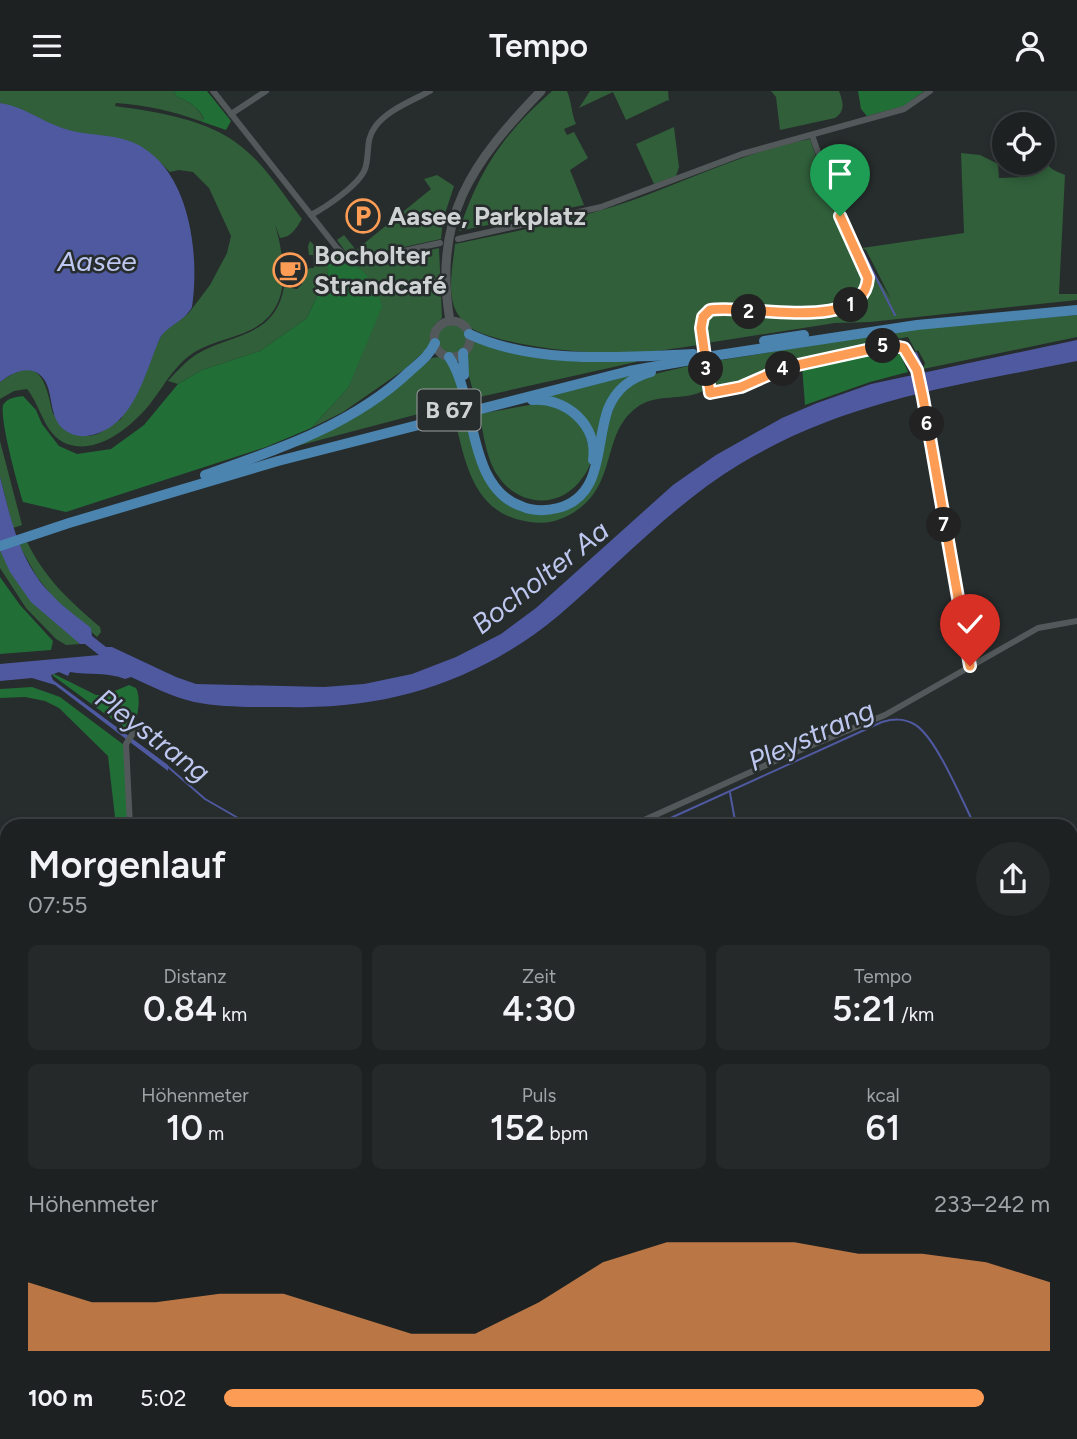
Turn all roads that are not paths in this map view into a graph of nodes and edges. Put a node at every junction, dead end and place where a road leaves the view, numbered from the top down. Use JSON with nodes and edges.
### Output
{"nodes":[{"id":1,"x":213,"y":91,"type":"edge"},
{"id":2,"x":266,"y":91,"type":"edge"},
{"id":3,"x":430,"y":91,"type":"edge"},
{"id":4,"x":541,"y":91,"type":"edge"},
{"id":5,"x":930,"y":91,"type":"edge"},
{"id":6,"x":231,"y":114,"type":"junction"},
{"id":7,"x":812,"y":135,"type":"junction"},
{"id":8,"x":311,"y":215,"type":"junction"},
{"id":9,"x":458,"y":239,"type":"dead end"},
{"id":10,"x":440,"y":243,"type":"dead end"},
{"id":11,"x":1077,"y":307,"type":"edge"},
{"id":12,"x":450,"y":321,"type":"junction"},
{"id":13,"x":469,"y":334,"type":"junction"},
{"id":14,"x":435,"y":343,"type":"junction"},
{"id":15,"x":463,"y":353,"type":"junction"},
{"id":16,"x":696,"y":354,"type":"junction"},
{"id":17,"x":719,"y":355,"type":"junction"},
{"id":18,"x":449,"y":357,"type":"junction"},
{"id":19,"x":463,"y":382,"type":"junction"},
{"id":20,"x":479,"y":408,"type":"junction"},
{"id":21,"x":477,"y":436,"type":"junction"},
{"id":22,"x":205,"y":475,"type":"junction"},
{"id":23,"x":68,"y":520,"type":"junction"},
{"id":24,"x":0,"y":540,"type":"edge"},
{"id":25,"x":0,"y":547,"type":"edge"},
{"id":26,"x":1077,"y":621,"type":"edge"},
{"id":27,"x":970,"y":666,"type":"junction"},
{"id":28,"x":136,"y":727,"type":"dead end"},
{"id":29,"x":130,"y":819,"type":"edge"},
{"id":30,"x":646,"y":819,"type":"edge"}],
"edges":[{"from":1,"to":6,"type":"street"},
{"from":2,"to":6,"type":"street"},
{"from":3,"to":8,"type":"street"},
{"from":4,"to":12,"type":"main road"},
{"from":5,"to":7,"type":"street"},
{"from":6,"to":8,"type":"street"},
{"from":7,"to":9,"type":"street"},
{"from":7,"to":27,"type":"street"},
{"from":8,"to":10,"type":"street"},
{"from":11,"to":16,"type":"highway","number":"B 67"},
{"from":11,"to":17,"type":"highway","number":"B 67"},
{"from":12,"to":13,"type":"main road"},
{"from":12,"to":14,"type":"main road"},
{"from":13,"to":15,"type":"main road"},
{"from":13,"to":16,"type":"highway","number":"B 67"},
{"from":14,"to":18,"type":"main road"},
{"from":14,"to":22,"type":"highway","number":"B 67"},
{"from":15,"to":18,"type":"main road"},
{"from":15,"to":19,"type":"highway","number":"B 67"},
{"from":16,"to":22,"type":"highway","number":"B 67"},
{"from":17,"to":20,"type":"highway","number":"B 67"},
{"from":17,"to":21,"type":"highway","number":"B 67"},
{"from":18,"to":19,"type":"highway","number":"B 67"},
{"from":19,"to":21,"type":"highway","number":"B 67"},
{"from":20,"to":21,"type":"highway","number":"B 67"},
{"from":20,"to":23,"type":"highway","number":"B 67"},
{"from":22,"to":23,"type":"highway","number":"B 67"},
{"from":23,"to":24,"type":"highway","number":"B 67"},
{"from":23,"to":25,"type":"highway","number":"B 67"},
{"from":26,"to":27,"type":"street"},
{"from":27,"to":30,"type":"street"},
{"from":28,"to":29,"type":"street"}]}
